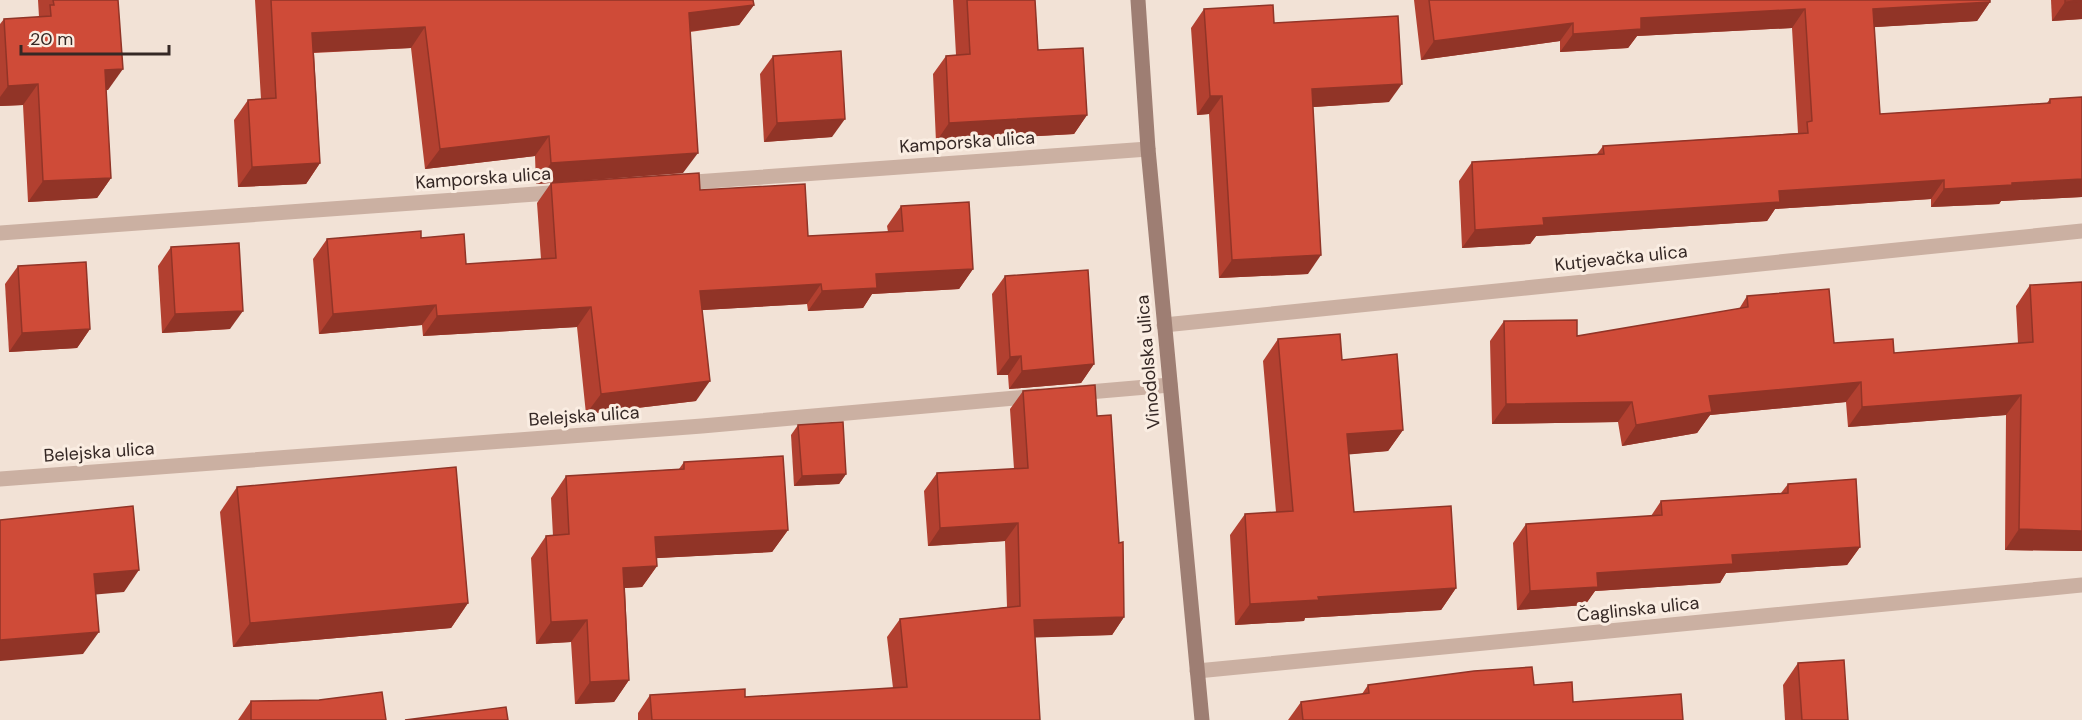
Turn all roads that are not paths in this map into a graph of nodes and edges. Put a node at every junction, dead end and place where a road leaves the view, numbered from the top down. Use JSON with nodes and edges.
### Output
{"nodes":[{"id":1,"x":1138,"y":0,"type":"edge"},
{"id":2,"x":1148,"y":149,"type":"junction"},
{"id":3,"x":667,"y":184,"type":"edge"},
{"id":4,"x":584,"y":190,"type":"edge"},
{"id":5,"x":2082,"y":231,"type":"edge"},
{"id":6,"x":0,"y":232,"type":"edge"},
{"id":7,"x":1164,"y":325,"type":"junction"},
{"id":8,"x":1170,"y":384,"type":"junction"},
{"id":9,"x":0,"y":479,"type":"edge"},
{"id":10,"x":2082,"y":585,"type":"edge"},
{"id":11,"x":1197,"y":671,"type":"junction"},
{"id":12,"x":1202,"y":720,"type":"edge"}],
"edges":[{"from":1,"to":2,"type":"street","name":"Vinodolska ulica"},
{"from":2,"to":3,"type":"street","name":"Kamporska ulica"},
{"from":2,"to":7,"type":"street","name":"Vinodolska ulica"},
{"from":4,"to":6,"type":"street","name":"Kamporska ulica"},
{"from":5,"to":7,"type":"street","name":"Kutjevačka ulica"},
{"from":7,"to":8,"type":"street","name":"Vinodolska ulica"},
{"from":8,"to":9,"type":"street","name":"Belejska ulica"},
{"from":8,"to":11,"type":"street","name":"Vinodolska ulica"},
{"from":10,"to":11,"type":"street","name":"Čaglinska ulica"},
{"from":11,"to":12,"type":"street","name":"Vinodolska ulica"}]}
